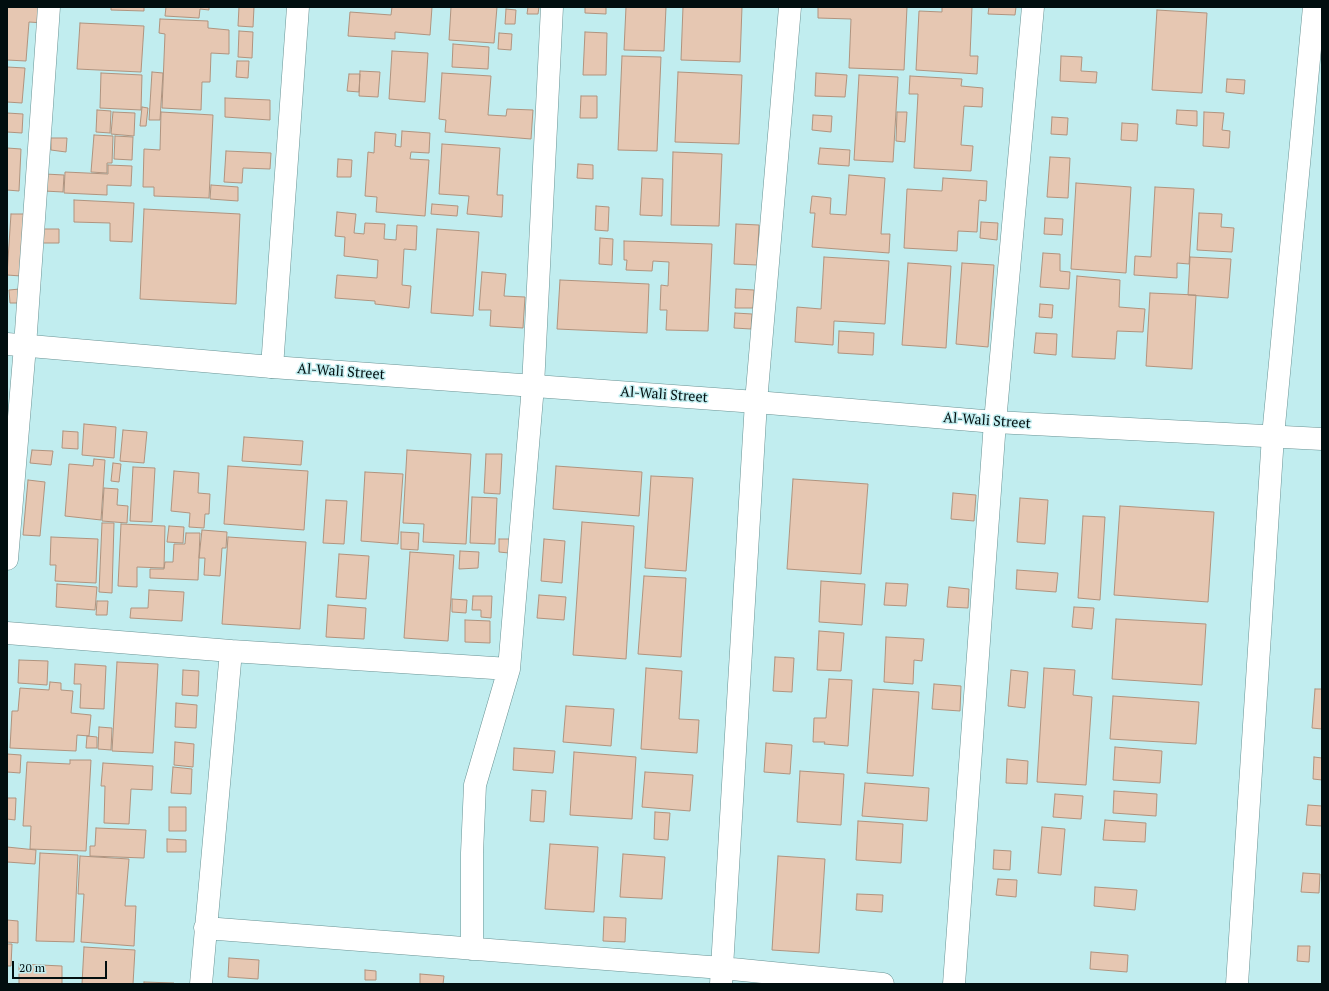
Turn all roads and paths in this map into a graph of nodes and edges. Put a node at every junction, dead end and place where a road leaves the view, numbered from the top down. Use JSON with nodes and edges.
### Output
{"nodes":[{"id":1,"x":49,"y":7,"type":"edge"},
{"id":2,"x":298,"y":7,"type":"edge"},
{"id":3,"x":552,"y":7,"type":"edge"},
{"id":4,"x":790,"y":7,"type":"edge"},
{"id":5,"x":1033,"y":7,"type":"edge"},
{"id":6,"x":1314,"y":7,"type":"edge"},
{"id":7,"x":16,"y":345,"type":"edge"},
{"id":8,"x":272,"y":367,"type":"junction"},
{"id":9,"x":533,"y":386,"type":"junction"},
{"id":10,"x":756,"y":402,"type":"junction"},
{"id":11,"x":995,"y":422,"type":"junction"},
{"id":12,"x":1273,"y":436,"type":"junction"},
{"id":13,"x":1322,"y":439,"type":"edge"},
{"id":14,"x":7,"y":559,"type":"edge"},
{"id":15,"x":7,"y":633,"type":"edge"},
{"id":16,"x":231,"y":651,"type":"junction"},
{"id":17,"x":509,"y":669,"type":"junction"},
{"id":18,"x":205,"y":928,"type":"junction"},
{"id":19,"x":472,"y":949,"type":"junction"},
{"id":20,"x":721,"y":976,"type":"edge"},
{"id":21,"x":201,"y":984,"type":"edge"},
{"id":22,"x":883,"y":984,"type":"edge"},
{"id":23,"x":954,"y":984,"type":"edge"},
{"id":24,"x":1237,"y":984,"type":"edge"}],
"edges":[{"from":1,"to":7,"type":"street"},
{"from":2,"to":8,"type":"street"},
{"from":3,"to":9,"type":"street"},
{"from":4,"to":10,"type":"street"},
{"from":5,"to":11,"type":"street"},
{"from":6,"to":12,"type":"street"},
{"from":7,"to":8,"type":"street","name":"Al-Wali Street"},
{"from":7,"to":14,"type":"street"},
{"from":8,"to":9,"type":"street","name":"Al-Wali Street"},
{"from":9,"to":10,"type":"street","name":"Al-Wali Street"},
{"from":9,"to":17,"type":"street"},
{"from":10,"to":11,"type":"street","name":"Al-Wali Street"},
{"from":10,"to":20,"type":"street"},
{"from":11,"to":12,"type":"street","name":"Al-Wali Street"},
{"from":11,"to":23,"type":"street"},
{"from":12,"to":13,"type":"street","name":"Al-Wali Street"},
{"from":12,"to":24,"type":"street"},
{"from":15,"to":16,"type":"street"},
{"from":16,"to":17,"type":"street"},
{"from":16,"to":18,"type":"street"},
{"from":17,"to":19,"type":"street"},
{"from":18,"to":19,"type":"street"},
{"from":18,"to":21,"type":"street"},
{"from":19,"to":20,"type":"street"},
{"from":20,"to":22,"type":"street"}]}
